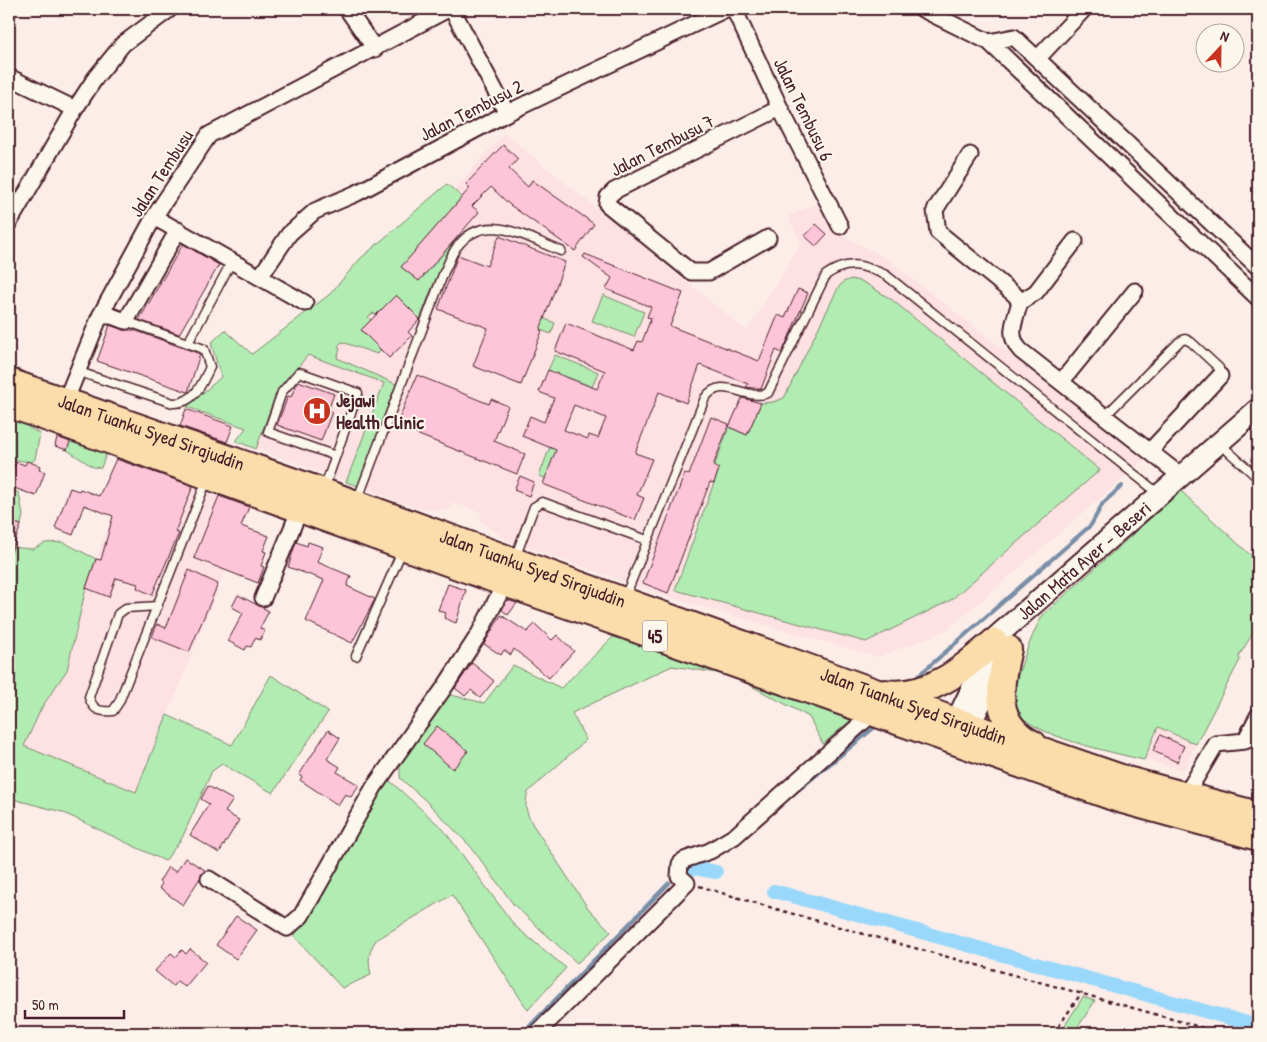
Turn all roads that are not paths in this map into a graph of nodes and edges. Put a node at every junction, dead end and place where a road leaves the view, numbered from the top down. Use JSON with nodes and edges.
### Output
{"nodes":[{"id":1,"x":170,"y":9,"type":"edge"},
{"id":2,"x":347,"y":9,"type":"edge"},
{"id":3,"x":450,"y":9,"type":"edge"},
{"id":4,"x":726,"y":9,"type":"edge"},
{"id":5,"x":734,"y":9,"type":"edge"},
{"id":6,"x":922,"y":9,"type":"edge"},
{"id":7,"x":1084,"y":9,"type":"edge"},
{"id":8,"x":989,"y":42,"type":"junction"},
{"id":9,"x":375,"y":49,"type":"junction"},
{"id":10,"x":1038,"y":58,"type":"junction"},
{"id":11,"x":9,"y":77,"type":"edge"},
{"id":12,"x":780,"y":108,"type":"junction"},
{"id":13,"x":75,"y":110,"type":"junction"},
{"id":14,"x":507,"y":113,"type":"junction"},
{"id":15,"x":970,"y":155,"type":"dead end"},
{"id":16,"x":154,"y":217,"type":"junction"},
{"id":17,"x":9,"y":223,"type":"edge"},
{"id":18,"x":840,"y":226,"type":"dead end"},
{"id":19,"x":178,"y":230,"type":"junction"},
{"id":20,"x":768,"y":238,"type":"dead end"},
{"id":21,"x":1075,"y":241,"type":"dead end"},
{"id":22,"x":560,"y":250,"type":"dead end"},
{"id":23,"x":232,"y":261,"type":"junction"},
{"id":24,"x":1258,"y":267,"type":"edge"},
{"id":25,"x":260,"y":278,"type":"junction"},
{"id":26,"x":1136,"y":291,"type":"dead end"},
{"id":27,"x":1258,"y":298,"type":"edge"},
{"id":28,"x":1020,"y":302,"type":"junction"},
{"id":29,"x":305,"y":303,"type":"dead end"},
{"id":30,"x":100,"y":316,"type":"junction"},
{"id":31,"x":126,"y":321,"type":"junction"},
{"id":32,"x":188,"y":344,"type":"junction"},
{"id":33,"x":76,"y":371,"type":"junction"},
{"id":34,"x":1220,"y":376,"type":"joint"},
{"id":35,"x":9,"y":382,"type":"edge"},
{"id":36,"x":1062,"y":382,"type":"junction"},
{"id":37,"x":9,"y":404,"type":"edge"},
{"id":38,"x":1258,"y":409,"type":"edge"},
{"id":39,"x":60,"y":412,"type":"junction"},
{"id":40,"x":1105,"y":416,"type":"junction"},
{"id":41,"x":1220,"y":443,"type":"junction"},
{"id":42,"x":1150,"y":451,"type":"junction"},
{"id":43,"x":336,"y":456,"type":"junction"},
{"id":44,"x":208,"y":476,"type":"junction"},
{"id":45,"x":1181,"y":476,"type":"junction"},
{"id":46,"x":1258,"y":478,"type":"edge"},
{"id":47,"x":322,"y":492,"type":"junction"},
{"id":48,"x":1159,"y":494,"type":"junction"},
{"id":49,"x":356,"y":504,"type":"junction"},
{"id":50,"x":300,"y":509,"type":"junction"},
{"id":51,"x":647,"y":540,"type":"junction"},
{"id":52,"x":403,"y":546,"type":"junction"},
{"id":53,"x":509,"y":572,"type":"junction"},
{"id":54,"x":264,"y":598,"type":"dead end"},
{"id":55,"x":623,"y":601,"type":"junction"},
{"id":56,"x":158,"y":606,"type":"junction"},
{"id":57,"x":1005,"y":638,"type":"junction"},
{"id":58,"x":356,"y":656,"type":"dead end"},
{"id":59,"x":871,"y":702,"type":"junction"},
{"id":60,"x":1258,"y":716,"type":"edge"},
{"id":61,"x":958,"y":733,"type":"junction"},
{"id":62,"x":1068,"y":760,"type":"junction"},
{"id":63,"x":1185,"y":796,"type":"junction"},
{"id":64,"x":1258,"y":815,"type":"edge"},
{"id":65,"x":1227,"y":817,"type":"junction"},
{"id":66,"x":1258,"y":837,"type":"edge"},
{"id":67,"x":209,"y":878,"type":"dead end"},
{"id":68,"x":537,"y":1033,"type":"edge"}],
"edges":[{"from":1,"to":13,"type":"street"},
{"from":2,"to":9,"type":"street"},
{"from":3,"to":9,"type":"street","name":"Jalan Tembusu"},
{"from":3,"to":14,"type":"street"},
{"from":4,"to":14,"type":"street","name":"Jalan Tembusu 2"},
{"from":5,"to":12,"type":"street","name":"Jalan Tembusu 6"},
{"from":6,"to":8,"type":"street"},
{"from":7,"to":10,"type":"street"},
{"from":8,"to":10,"type":"street"},
{"from":8,"to":27,"type":"street"},
{"from":9,"to":16,"type":"street","name":"Jalan Tembusu"},
{"from":10,"to":24,"type":"street"},
{"from":11,"to":13,"type":"street"},
{"from":12,"to":18,"type":"street","name":"Jalan Tembusu 6"},
{"from":12,"to":20,"type":"street","name":"Jalan Tembusu 7"},
{"from":13,"to":17,"type":"street"},
{"from":14,"to":25,"type":"street","name":"Jalan Tembusu 2"},
{"from":15,"to":28,"type":"street"},
{"from":16,"to":19,"type":"street"},
{"from":16,"to":30,"type":"street","name":"Jalan Tembusu"},
{"from":19,"to":23,"type":"street"},
{"from":19,"to":31,"type":"street"},
{"from":21,"to":28,"type":"street"},
{"from":22,"to":49,"type":"lane"},
{"from":23,"to":25,"type":"street"},
{"from":23,"to":32,"type":"lane"},
{"from":25,"to":29,"type":"street"},
{"from":26,"to":36,"type":"street"},
{"from":28,"to":36,"type":"street"},
{"from":30,"to":31,"type":"street"},
{"from":30,"to":33,"type":"street","name":"Jalan Tembusu"},
{"from":31,"to":32,"type":"lane"},
{"from":32,"to":33,"type":"lane"},
{"from":33,"to":39,"type":"street","name":"Jalan Tembusu"},
{"from":34,"to":40,"type":"lane"},
{"from":34,"to":42,"type":"street"},
{"from":35,"to":39,"type":"highway","name":"Jalan Tuanku Syed Sirajuddin","number":"45"},
{"from":36,"to":40,"type":"street"},
{"from":37,"to":39,"type":"highway","name":"Jalan Tuanku Syed Sirajuddin","number":"45"},
{"from":38,"to":41,"type":"main road","name":"Jalan Mata Ayer – Beseri"},
{"from":39,"to":44,"type":"highway","name":"Jalan Tuanku Syed Sirajuddin","number":"45"},
{"from":39,"to":47,"type":"highway","name":"Jalan Tuanku Syed Sirajuddin","number":"45"},
{"from":40,"to":42,"type":"street"},
{"from":41,"to":45,"type":"main road","name":"Jalan Mata Ayer – Beseri"},
{"from":41,"to":46,"type":"lane"},
{"from":42,"to":45,"type":"street"},
{"from":43,"to":43,"type":"lane"},
{"from":43,"to":47,"type":"lane"},
{"from":44,"to":50,"type":"highway","name":"Jalan Tuanku Syed Sirajuddin","number":"45"},
{"from":44,"to":56,"type":"lane"},
{"from":45,"to":48,"type":"main road","name":"Jalan Mata Ayer – Beseri"},
{"from":47,"to":49,"type":"highway","name":"Jalan Tuanku Syed Sirajuddin","number":"45"},
{"from":48,"to":51,"type":"lane"},
{"from":48,"to":57,"type":"main road","name":"Jalan Mata Ayer – Beseri"},
{"from":49,"to":53,"type":"highway","name":"Jalan Tuanku Syed Sirajuddin","number":"45"},
{"from":50,"to":52,"type":"highway","name":"Jalan Tuanku Syed Sirajuddin","number":"45"},
{"from":50,"to":54,"type":"street"},
{"from":51,"to":53,"type":"lane"},
{"from":51,"to":55,"type":"lane"},
{"from":52,"to":53,"type":"highway","name":"Jalan Tuanku Syed Sirajuddin","number":"45"},
{"from":52,"to":58,"type":"lane"},
{"from":53,"to":55,"type":"highway","name":"Jalan Tuanku Syed Sirajuddin","number":"45"},
{"from":53,"to":59,"type":"highway","name":"Jalan Tuanku Syed Sirajuddin","number":"45"},
{"from":53,"to":67,"type":"street"},
{"from":55,"to":59,"type":"highway","name":"Jalan Tuanku Syed Sirajuddin","number":"45"},
{"from":56,"to":56,"type":"lane"},
{"from":57,"to":59,"type":"highway"},
{"from":57,"to":61,"type":"main road","name":"Jalan Mata Ayer – Beseri"},
{"from":57,"to":62,"type":"highway"},
{"from":59,"to":61,"type":"highway","name":"Jalan Tuanku Syed Sirajuddin","number":"45"},
{"from":59,"to":68,"type":"street"},
{"from":60,"to":63,"type":"street"},
{"from":61,"to":62,"type":"highway","name":"Jalan Tuanku Syed Sirajuddin","number":"45"},
{"from":61,"to":65,"type":"highway","name":"Jalan Tuanku Syed Sirajuddin","number":"45"},
{"from":62,"to":63,"type":"highway","name":"Jalan Tuanku Syed Sirajuddin","number":"45"},
{"from":63,"to":65,"type":"highway","name":"Jalan Tuanku Syed Sirajuddin","number":"45"},
{"from":64,"to":65,"type":"highway","name":"Jalan Tuanku Syed Sirajuddin","number":"45"},
{"from":65,"to":66,"type":"highway","name":"Jalan Tuanku Syed Sirajuddin","number":"45"}]}
